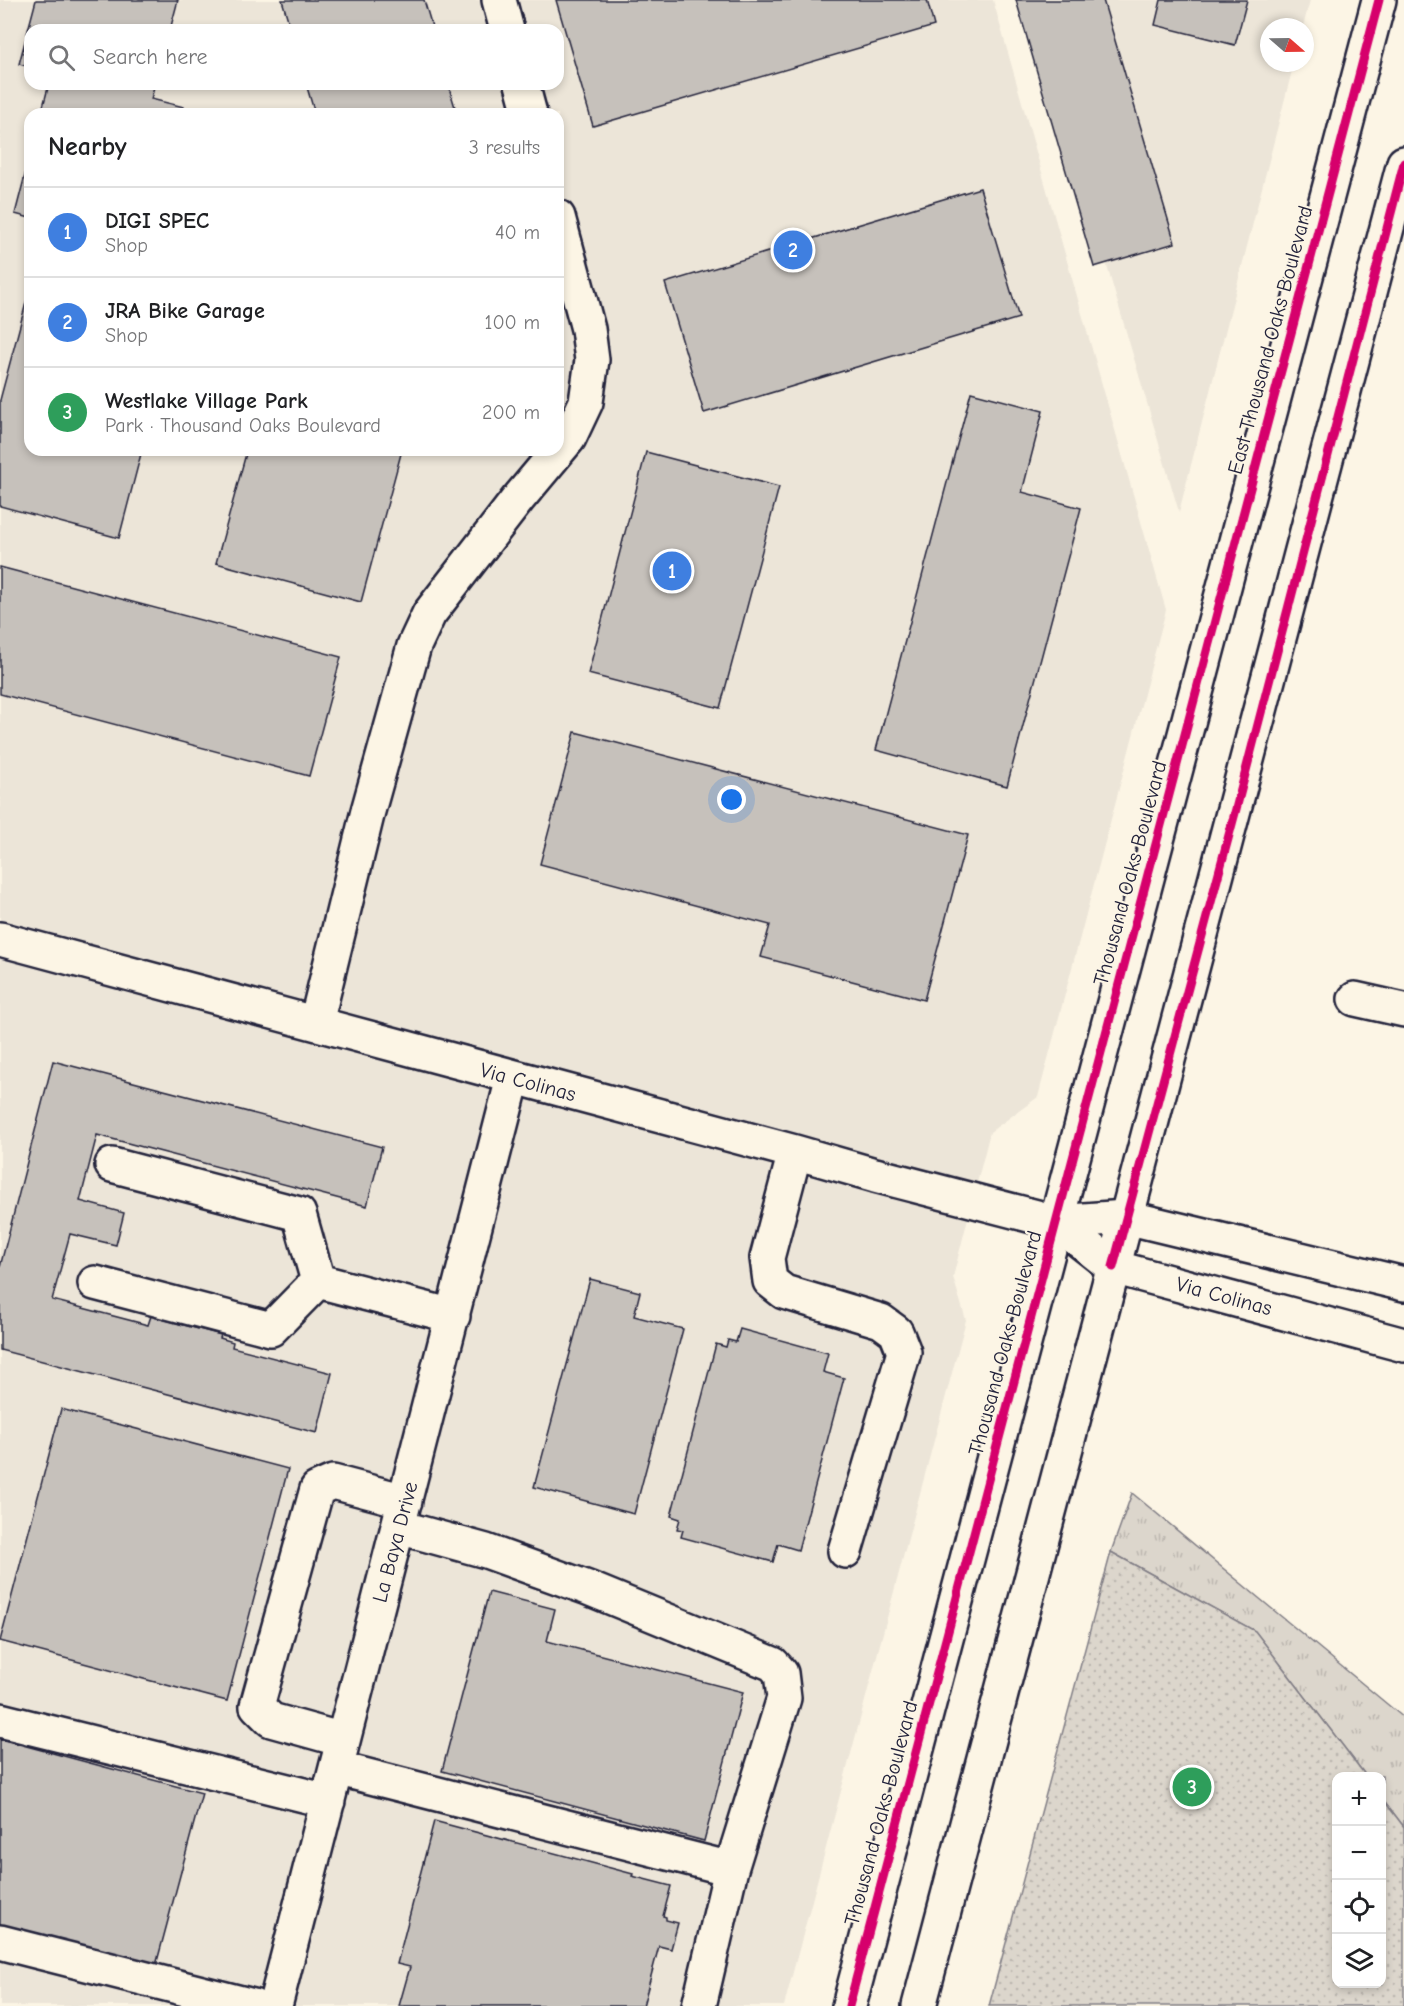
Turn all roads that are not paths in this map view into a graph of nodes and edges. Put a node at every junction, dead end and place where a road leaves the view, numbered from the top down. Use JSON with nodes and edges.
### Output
{"nodes":[{"id":1,"x":499,"y":0,"type":"edge"},
{"id":2,"x":1379,"y":0,"type":"edge"},
{"id":3,"x":505,"y":24,"type":"edge"},
{"id":4,"x":524,"y":90,"type":"edge"},
{"id":5,"x":528,"y":108,"type":"edge"},
{"id":6,"x":1404,"y":164,"type":"edge"},
{"id":7,"x":564,"y":239,"type":"edge"},
{"id":8,"x":564,"y":444,"type":"edge"},
{"id":9,"x":554,"y":456,"type":"edge"},
{"id":10,"x":1197,"y":689,"type":"joint"},
{"id":11,"x":0,"y":939,"type":"edge"},
{"id":12,"x":1355,"y":999,"type":"dead end"},
{"id":13,"x":1404,"y":1010,"type":"edge"},
{"id":14,"x":316,"y":1023,"type":"junction"},
{"id":15,"x":513,"y":1078,"type":"junction"},
{"id":16,"x":795,"y":1152,"type":"junction"},
{"id":17,"x":112,"y":1165,"type":"dead end"},
{"id":18,"x":1126,"y":1217,"type":"junction"},
{"id":19,"x":1056,"y":1222,"type":"junction"},
{"id":20,"x":1113,"y":1267,"type":"junction"},
{"id":21,"x":318,"y":1281,"type":"junction"},
{"id":22,"x":95,"y":1283,"type":"dead end"},
{"id":23,"x":1404,"y":1284,"type":"edge"},
{"id":24,"x":453,"y":1316,"type":"junction"},
{"id":25,"x":1404,"y":1345,"type":"edge"},
{"id":26,"x":402,"y":1514,"type":"junction"},
{"id":27,"x":845,"y":1551,"type":"dead end"},
{"id":28,"x":0,"y":1720,"type":"edge"},
{"id":29,"x":340,"y":1754,"type":"junction"},
{"id":30,"x":328,"y":1801,"type":"junction"},
{"id":31,"x":731,"y":1869,"type":"junction"},
{"id":32,"x":0,"y":1942,"type":"edge"},
{"id":33,"x":253,"y":2006,"type":"edge"},
{"id":34,"x":275,"y":2006,"type":"edge"},
{"id":35,"x":699,"y":2006,"type":"edge"},
{"id":36,"x":849,"y":2006,"type":"edge"},
{"id":37,"x":919,"y":2006,"type":"edge"}],
"edges":[{"from":1,"to":3,"type":"main road"},
{"from":2,"to":10,"type":"main road","name":"East Thousand Oaks Boulevard"},
{"from":4,"to":5,"type":"main road"},
{"from":6,"to":18,"type":"main road"},
{"from":7,"to":8,"type":"main road"},
{"from":9,"to":14,"type":"main road"},
{"from":10,"to":19,"type":"main road","name":"Thousand Oaks Boulevard"},
{"from":11,"to":14,"type":"main road","name":"Via Colinas"},
{"from":12,"to":13,"type":"main road"},
{"from":14,"to":15,"type":"main road","name":"Via Colinas"},
{"from":15,"to":16,"type":"main road","name":"Via Colinas"},
{"from":15,"to":24,"type":"main road","name":"La Baya Drive"},
{"from":16,"to":19,"type":"main road","name":"Via Colinas"},
{"from":16,"to":27,"type":"main road"},
{"from":17,"to":21,"type":"main road"},
{"from":18,"to":19,"type":"main road","name":"Via Colinas"},
{"from":18,"to":20,"type":"main road"},
{"from":18,"to":23,"type":"main road","name":"Via Colinas"},
{"from":19,"to":20,"type":"main road","name":"Via Colinas"},
{"from":19,"to":36,"type":"main road","name":"Thousand Oaks Boulevard"},
{"from":20,"to":25,"type":"main road","name":"Via Colinas"},
{"from":20,"to":37,"type":"main road"},
{"from":21,"to":22,"type":"main road"},
{"from":21,"to":24,"type":"main road"},
{"from":24,"to":26,"type":"main road","name":"La Baya Drive"},
{"from":26,"to":29,"type":"main road","name":"La Baya Drive"},
{"from":26,"to":29,"type":"main road"},
{"from":26,"to":31,"type":"main road"},
{"from":28,"to":30,"type":"main road"},
{"from":29,"to":30,"type":"main road","name":"La Baya Drive"},
{"from":29,"to":31,"type":"main road"},
{"from":30,"to":34,"type":"main road","name":"La Baya Drive"},
{"from":31,"to":35,"type":"main road"},
{"from":32,"to":33,"type":"main road"}]}
